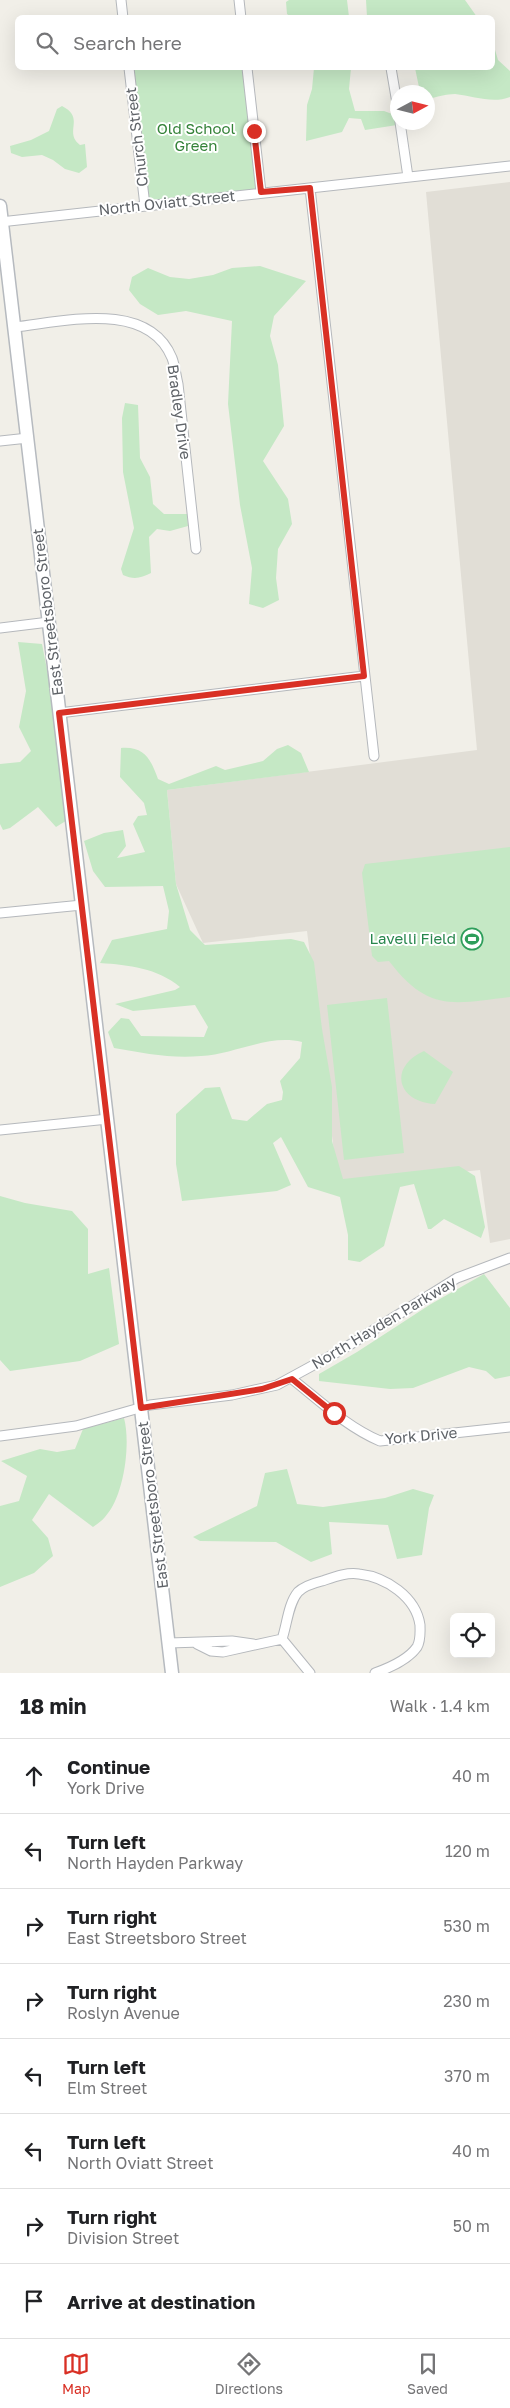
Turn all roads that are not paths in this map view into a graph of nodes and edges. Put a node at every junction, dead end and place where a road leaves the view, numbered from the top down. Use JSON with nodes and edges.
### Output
{"nodes":[{"id":1,"x":121,"y":0,"type":"edge"},
{"id":2,"x":239,"y":0,"type":"edge"},
{"id":3,"x":123,"y":15,"type":"edge"},
{"id":4,"x":241,"y":15,"type":"edge"},
{"id":5,"x":129,"y":70,"type":"edge"},
{"id":6,"x":247,"y":70,"type":"edge"},
{"id":7,"x":391,"y":70,"type":"edge"},
{"id":8,"x":394,"y":85,"type":"edge"},
{"id":9,"x":401,"y":130,"type":"edge"},
{"id":10,"x":510,"y":166,"type":"edge"},
{"id":11,"x":408,"y":177,"type":"junction"},
{"id":12,"x":310,"y":188,"type":"junction"},
{"id":13,"x":261,"y":192,"type":"junction"},
{"id":14,"x":0,"y":206,"type":"edge"},
{"id":15,"x":145,"y":206,"type":"junction"},
{"id":16,"x":1,"y":222,"type":"edge"},
{"id":17,"x":15,"y":327,"type":"junction"},
{"id":18,"x":28,"y":438,"type":"junction"},
{"id":19,"x":0,"y":441,"type":"edge"},
{"id":20,"x":196,"y":549,"type":"dead end"},
{"id":21,"x":49,"y":622,"type":"junction"},
{"id":22,"x":0,"y":628,"type":"edge"},
{"id":23,"x":364,"y":676,"type":"junction"},
{"id":24,"x":59,"y":713,"type":"junction"},
{"id":25,"x":374,"y":756,"type":"dead end"},
{"id":26,"x":82,"y":905,"type":"junction"},
{"id":27,"x":0,"y":913,"type":"edge"},
{"id":28,"x":108,"y":1119,"type":"junction"},
{"id":29,"x":0,"y":1130,"type":"edge"},
{"id":30,"x":510,"y":1258,"type":"edge"},
{"id":31,"x":292,"y":1379,"type":"junction"},
{"id":32,"x":141,"y":1408,"type":"junction"},
{"id":33,"x":510,"y":1427,"type":"edge"},
{"id":34,"x":0,"y":1436,"type":"edge"},
{"id":35,"x":282,"y":1639,"type":"junction"},
{"id":36,"x":169,"y":1643,"type":"junction"},
{"id":37,"x":172,"y":1673,"type":"edge"},
{"id":38,"x":310,"y":1673,"type":"edge"},
{"id":39,"x":375,"y":1673,"type":"edge"}],
"edges":[{"from":1,"to":3,"type":"street"},
{"from":2,"to":4,"type":"street"},
{"from":5,"to":15,"type":"street","name":"Church Street"},
{"from":6,"to":13,"type":"street"},
{"from":7,"to":8,"type":"street"},
{"from":9,"to":11,"type":"street"},
{"from":10,"to":11,"type":"street","name":"North Oviatt Street"},
{"from":11,"to":12,"type":"street","name":"North Oviatt Street"},
{"from":12,"to":13,"type":"street","name":"North Oviatt Street"},
{"from":12,"to":23,"type":"street"},
{"from":13,"to":15,"type":"street","name":"North Oviatt Street"},
{"from":14,"to":16,"type":"main road","name":"East Streetsboro Street"},
{"from":15,"to":16,"type":"street","name":"North Oviatt Street"},
{"from":16,"to":17,"type":"main road","name":"East Streetsboro Street"},
{"from":17,"to":18,"type":"main road","name":"East Streetsboro Street"},
{"from":17,"to":20,"type":"street","name":"Bradley Drive"},
{"from":18,"to":19,"type":"street"},
{"from":18,"to":21,"type":"main road","name":"East Streetsboro Street"},
{"from":21,"to":22,"type":"street"},
{"from":21,"to":24,"type":"main road","name":"East Streetsboro Street"},
{"from":23,"to":24,"type":"street"},
{"from":23,"to":25,"type":"street"},
{"from":24,"to":26,"type":"main road","name":"East Streetsboro Street"},
{"from":26,"to":27,"type":"street"},
{"from":26,"to":28,"type":"main road","name":"East Streetsboro Street"},
{"from":28,"to":29,"type":"street"},
{"from":28,"to":32,"type":"main road","name":"East Streetsboro Street"},
{"from":30,"to":31,"type":"street","name":"North Hayden Parkway"},
{"from":31,"to":32,"type":"street","name":"North Hayden Parkway"},
{"from":31,"to":33,"type":"street","name":"York Drive"},
{"from":32,"to":34,"type":"street","name":"North Hayden Parkway"},
{"from":32,"to":36,"type":"main road","name":"East Streetsboro Street"},
{"from":35,"to":36,"type":"street"},
{"from":35,"to":38,"type":"street"},
{"from":35,"to":39,"type":"street"},
{"from":36,"to":37,"type":"main road","name":"East Streetsboro Street"}]}
